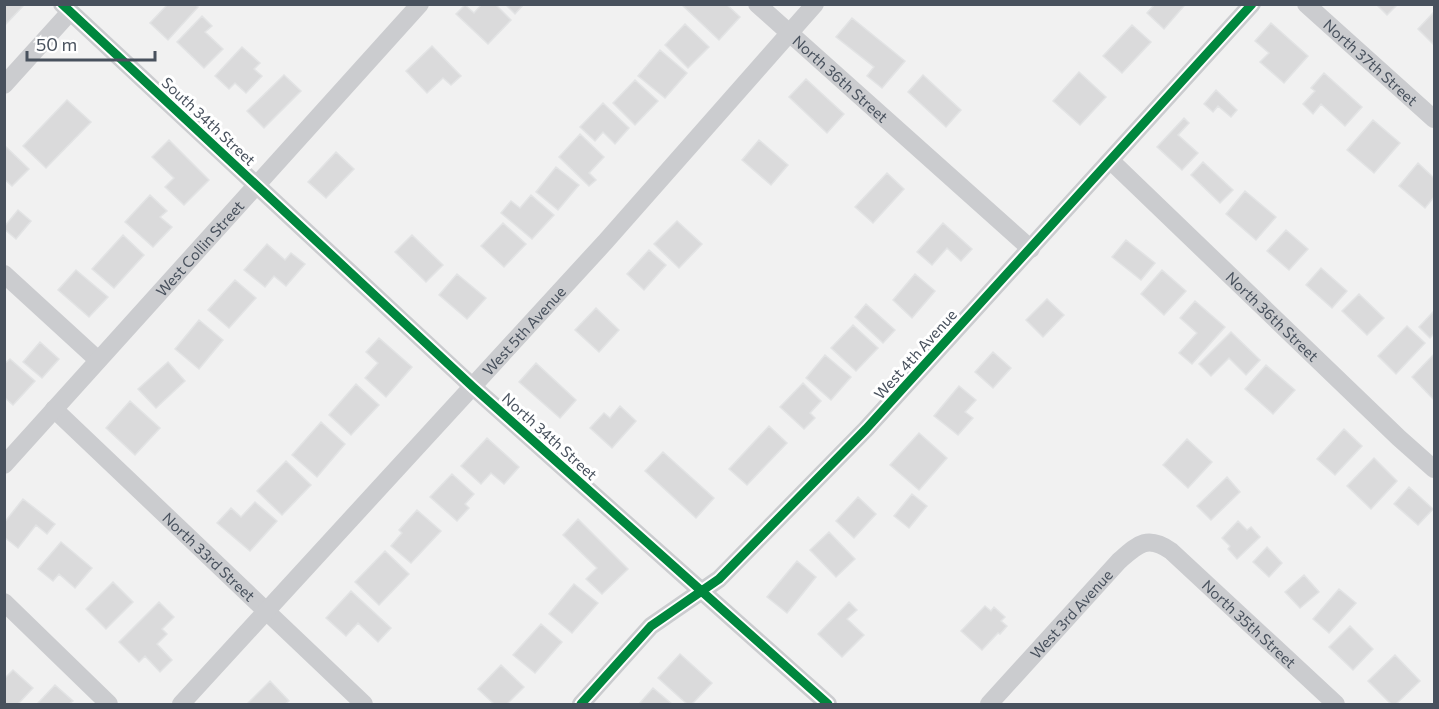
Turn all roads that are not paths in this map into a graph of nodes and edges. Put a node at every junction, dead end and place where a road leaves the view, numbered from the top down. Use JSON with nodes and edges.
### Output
{"nodes":[{"id":1,"x":420,"y":4,"type":"edge"},
{"id":2,"x":757,"y":4,"type":"edge"},
{"id":3,"x":815,"y":4,"type":"edge"},
{"id":4,"x":1306,"y":4,"type":"edge"},
{"id":5,"x":66,"y":8,"type":"edge"},
{"id":6,"x":1242,"y":8,"type":"edge"},
{"id":7,"x":789,"y":33,"type":"junction"},
{"id":8,"x":4,"y":85,"type":"edge"},
{"id":9,"x":1434,"y":119,"type":"edge"},
{"id":10,"x":1111,"y":161,"type":"junction"},
{"id":11,"x":256,"y":185,"type":"junction"},
{"id":12,"x":1031,"y":249,"type":"junction"},
{"id":13,"x":4,"y":274,"type":"edge"},
{"id":14,"x":98,"y":360,"type":"junction"},
{"id":15,"x":472,"y":387,"type":"junction"},
{"id":16,"x":54,"y":410,"type":"junction"},
{"id":17,"x":4,"y":465,"type":"edge"},
{"id":18,"x":1434,"y":469,"type":"edge"},
{"id":19,"x":1161,"y":544,"type":"joint"},
{"id":20,"x":700,"y":592,"type":"junction"},
{"id":21,"x":4,"y":602,"type":"edge"},
{"id":22,"x":266,"y":612,"type":"junction"},
{"id":23,"x":109,"y":705,"type":"edge"},
{"id":24,"x":181,"y":705,"type":"edge"},
{"id":25,"x":364,"y":705,"type":"edge"},
{"id":26,"x":580,"y":705,"type":"edge"},
{"id":27,"x":828,"y":705,"type":"edge"},
{"id":28,"x":989,"y":705,"type":"edge"},
{"id":29,"x":1336,"y":705,"type":"edge"}],
"edges":[{"from":1,"to":11,"type":"street","name":"West Collin Street"},
{"from":2,"to":7,"type":"street","name":"North 36th Street"},
{"from":3,"to":7,"type":"street","name":"West 5th Avenue"},
{"from":4,"to":9,"type":"street","name":"North 37th Street"},
{"from":5,"to":8,"type":"street"},
{"from":5,"to":11,"type":"street","name":"South 34th Street"},
{"from":6,"to":10,"type":"street","name":"West 4th Avenue"},
{"from":7,"to":12,"type":"street","name":"North 36th Street"},
{"from":7,"to":15,"type":"street","name":"West 5th Avenue"},
{"from":10,"to":12,"type":"street","name":"West 4th Avenue"},
{"from":10,"to":18,"type":"street","name":"North 36th Street"},
{"from":11,"to":14,"type":"street","name":"West Collin Street"},
{"from":11,"to":15,"type":"street","name":"North 34th Street"},
{"from":12,"to":20,"type":"street","name":"West 4th Avenue"},
{"from":13,"to":14,"type":"street"},
{"from":14,"to":16,"type":"street","name":"West Collin Street"},
{"from":15,"to":20,"type":"street","name":"North 34th Street"},
{"from":15,"to":22,"type":"street","name":"West 5th Avenue"},
{"from":16,"to":17,"type":"street","name":"West Collin Street"},
{"from":16,"to":22,"type":"street","name":"North 33rd Street"},
{"from":19,"to":28,"type":"street","name":"West 3rd Avenue"},
{"from":19,"to":29,"type":"street","name":"North 35th Street"},
{"from":20,"to":26,"type":"street","name":"West 4th Avenue"},
{"from":20,"to":27,"type":"street","name":"North 34th Street"},
{"from":21,"to":23,"type":"street"},
{"from":22,"to":24,"type":"street","name":"West 5th Avenue"},
{"from":22,"to":25,"type":"street","name":"North 33rd Street"}]}
